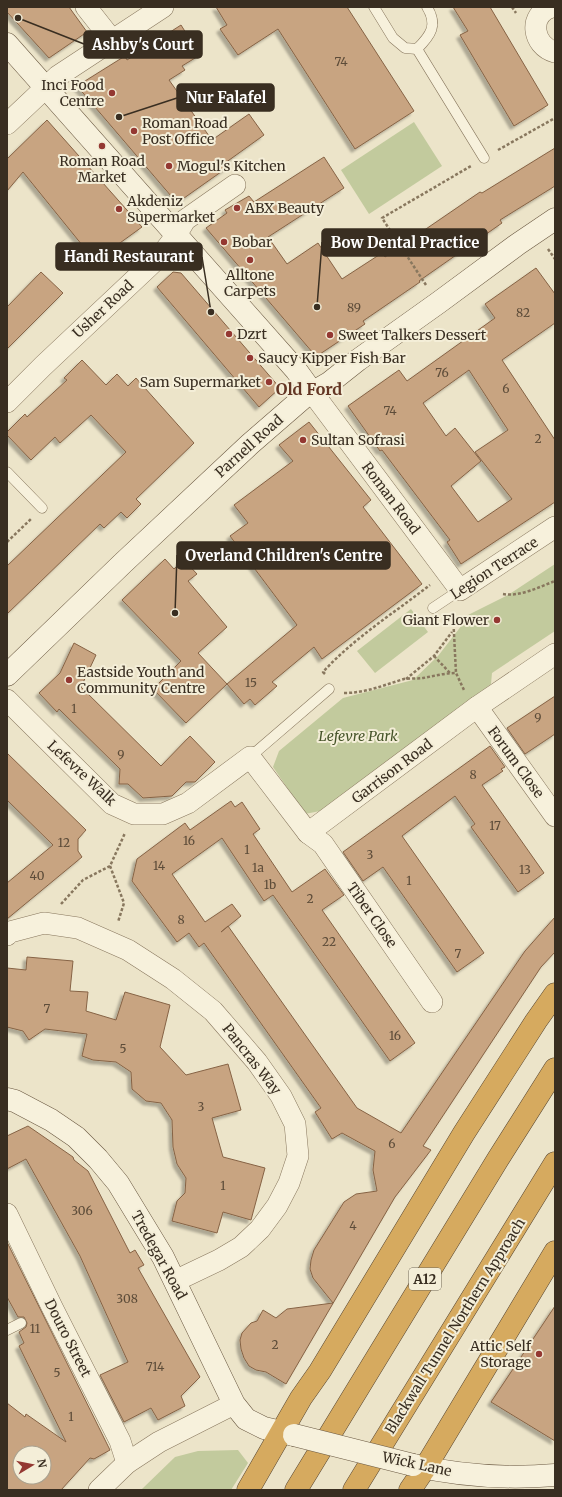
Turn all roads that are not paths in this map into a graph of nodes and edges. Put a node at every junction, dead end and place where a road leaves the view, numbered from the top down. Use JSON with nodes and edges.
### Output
{"nodes":[{"id":1,"x":86,"y":7,"type":"edge"},
{"id":2,"x":163,"y":7,"type":"edge"},
{"id":3,"x":374,"y":7,"type":"edge"},
{"id":4,"x":427,"y":7,"type":"edge"},
{"id":5,"x":552,"y":7,"type":"edge"},
{"id":6,"x":112,"y":40,"type":"junction"},
{"id":7,"x":7,"y":44,"type":"edge"},
{"id":8,"x":418,"y":49,"type":"junction"},
{"id":9,"x":555,"y":52,"type":"edge"},
{"id":10,"x":45,"y":87,"type":"junction"},
{"id":11,"x":7,"y":124,"type":"edge"},
{"id":12,"x":484,"y":158,"type":"road end"},
{"id":13,"x":235,"y":185,"type":"dead end"},
{"id":14,"x":555,"y":219,"type":"edge"},
{"id":15,"x":176,"y":234,"type":"junction"},
{"id":16,"x":312,"y":392,"type":"junction"},
{"id":17,"x":7,"y":402,"type":"edge"},
{"id":18,"x":7,"y":472,"type":"edge"},
{"id":19,"x":42,"y":508,"type":"road end"},
{"id":20,"x":555,"y":527,"type":"edge"},
{"id":21,"x":454,"y":594,"type":"junction"},
{"id":22,"x":433,"y":608,"type":"dead end"},
{"id":23,"x":555,"y":654,"type":"edge"},
{"id":24,"x":7,"y":675,"type":"edge"},
{"id":25,"x":331,"y":688,"type":"road end"},
{"id":26,"x":7,"y":700,"type":"edge"},
{"id":27,"x":477,"y":707,"type":"junction"},
{"id":28,"x":250,"y":757,"type":"junction"},
{"id":29,"x":555,"y":816,"type":"edge"},
{"id":30,"x":308,"y":833,"type":"junction"},
{"id":31,"x":7,"y":935,"type":"edge"},
{"id":32,"x":555,"y":994,"type":"edge"},
{"id":33,"x":432,"y":1002,"type":"dead end"},
{"id":34,"x":555,"y":1069,"type":"edge"},
{"id":35,"x":7,"y":1100,"type":"edge"},
{"id":36,"x":555,"y":1163,"type":"edge"},
{"id":37,"x":8,"y":1220,"type":"edge"},
{"id":38,"x":555,"y":1252,"type":"edge"},
{"id":39,"x":175,"y":1281,"type":"junction"},
{"id":40,"x":21,"y":1323,"type":"dead end"},
{"id":41,"x":7,"y":1330,"type":"edge"},
{"id":42,"x":234,"y":1404,"type":"junction"},
{"id":43,"x":287,"y":1433,"type":"junction"},
{"id":44,"x":127,"y":1463,"type":"junction"},
{"id":45,"x":419,"y":1466,"type":"junction"},
{"id":46,"x":555,"y":1475,"type":"edge"},
{"id":47,"x":99,"y":1490,"type":"edge"},
{"id":48,"x":248,"y":1490,"type":"edge"},
{"id":49,"x":296,"y":1490,"type":"edge"},
{"id":50,"x":354,"y":1490,"type":"edge"},
{"id":51,"x":410,"y":1490,"type":"edge"}],
"edges":[{"from":1,"to":6,"type":"street"},
{"from":2,"to":6,"type":"street"},
{"from":3,"to":8,"type":"lane"},
{"from":4,"to":8,"type":"lane"},
{"from":5,"to":9,"type":"street"},
{"from":6,"to":10,"type":"street"},
{"from":7,"to":10,"type":"main road","name":"Roman Road"},
{"from":8,"to":12,"type":"lane"},
{"from":10,"to":11,"type":"street"},
{"from":10,"to":15,"type":"main road","name":"Roman Road"},
{"from":13,"to":15,"type":"street","name":"Usher Road"},
{"from":14,"to":16,"type":"main road","name":"Parnell Road"},
{"from":15,"to":16,"type":"main road","name":"Roman Road"},
{"from":15,"to":17,"type":"street","name":"Usher Road"},
{"from":16,"to":21,"type":"street","name":"Roman Road"},
{"from":16,"to":24,"type":"main road","name":"Parnell Road"},
{"from":18,"to":19,"type":"lane"},
{"from":20,"to":21,"type":"street","name":"Legion Terrace"},
{"from":21,"to":22,"type":"lane","name":"Legion Terrace"},
{"from":23,"to":27,"type":"street","name":"Garrison Road"},
{"from":25,"to":28,"type":"lane"},
{"from":26,"to":28,"type":"street","name":"Lefevre Walk"},
{"from":27,"to":29,"type":"street","name":"Forum Close"},
{"from":27,"to":30,"type":"street","name":"Garrison Road"},
{"from":28,"to":30,"type":"street"},
{"from":30,"to":33,"type":"street","name":"Tiber Close"},
{"from":31,"to":39,"type":"street","name":"Pancras Way"},
{"from":32,"to":43,"type":"highway"},
{"from":34,"to":49,"type":"highway","number":"A12"},
{"from":35,"to":39,"type":"main road","name":"Tredegar Road"},
{"from":36,"to":50,"type":"highway","name":"Blackwall Tunnel Northern Approach"},
{"from":37,"to":44,"type":"street","name":"Douro Street"},
{"from":38,"to":45,"type":"highway"},
{"from":39,"to":42,"type":"main road","name":"Tredegar Road"},
{"from":40,"to":41,"type":"lane"},
{"from":42,"to":43,"type":"main road","name":"Tredegar Road"},
{"from":42,"to":44,"type":"street"},
{"from":43,"to":45,"type":"main road","name":"Wick Lane","bridge":true},
{"from":43,"to":48,"type":"highway"},
{"from":44,"to":47,"type":"street"},
{"from":45,"to":46,"type":"main road","name":"Wick Lane"},
{"from":45,"to":51,"type":"highway"}]}
